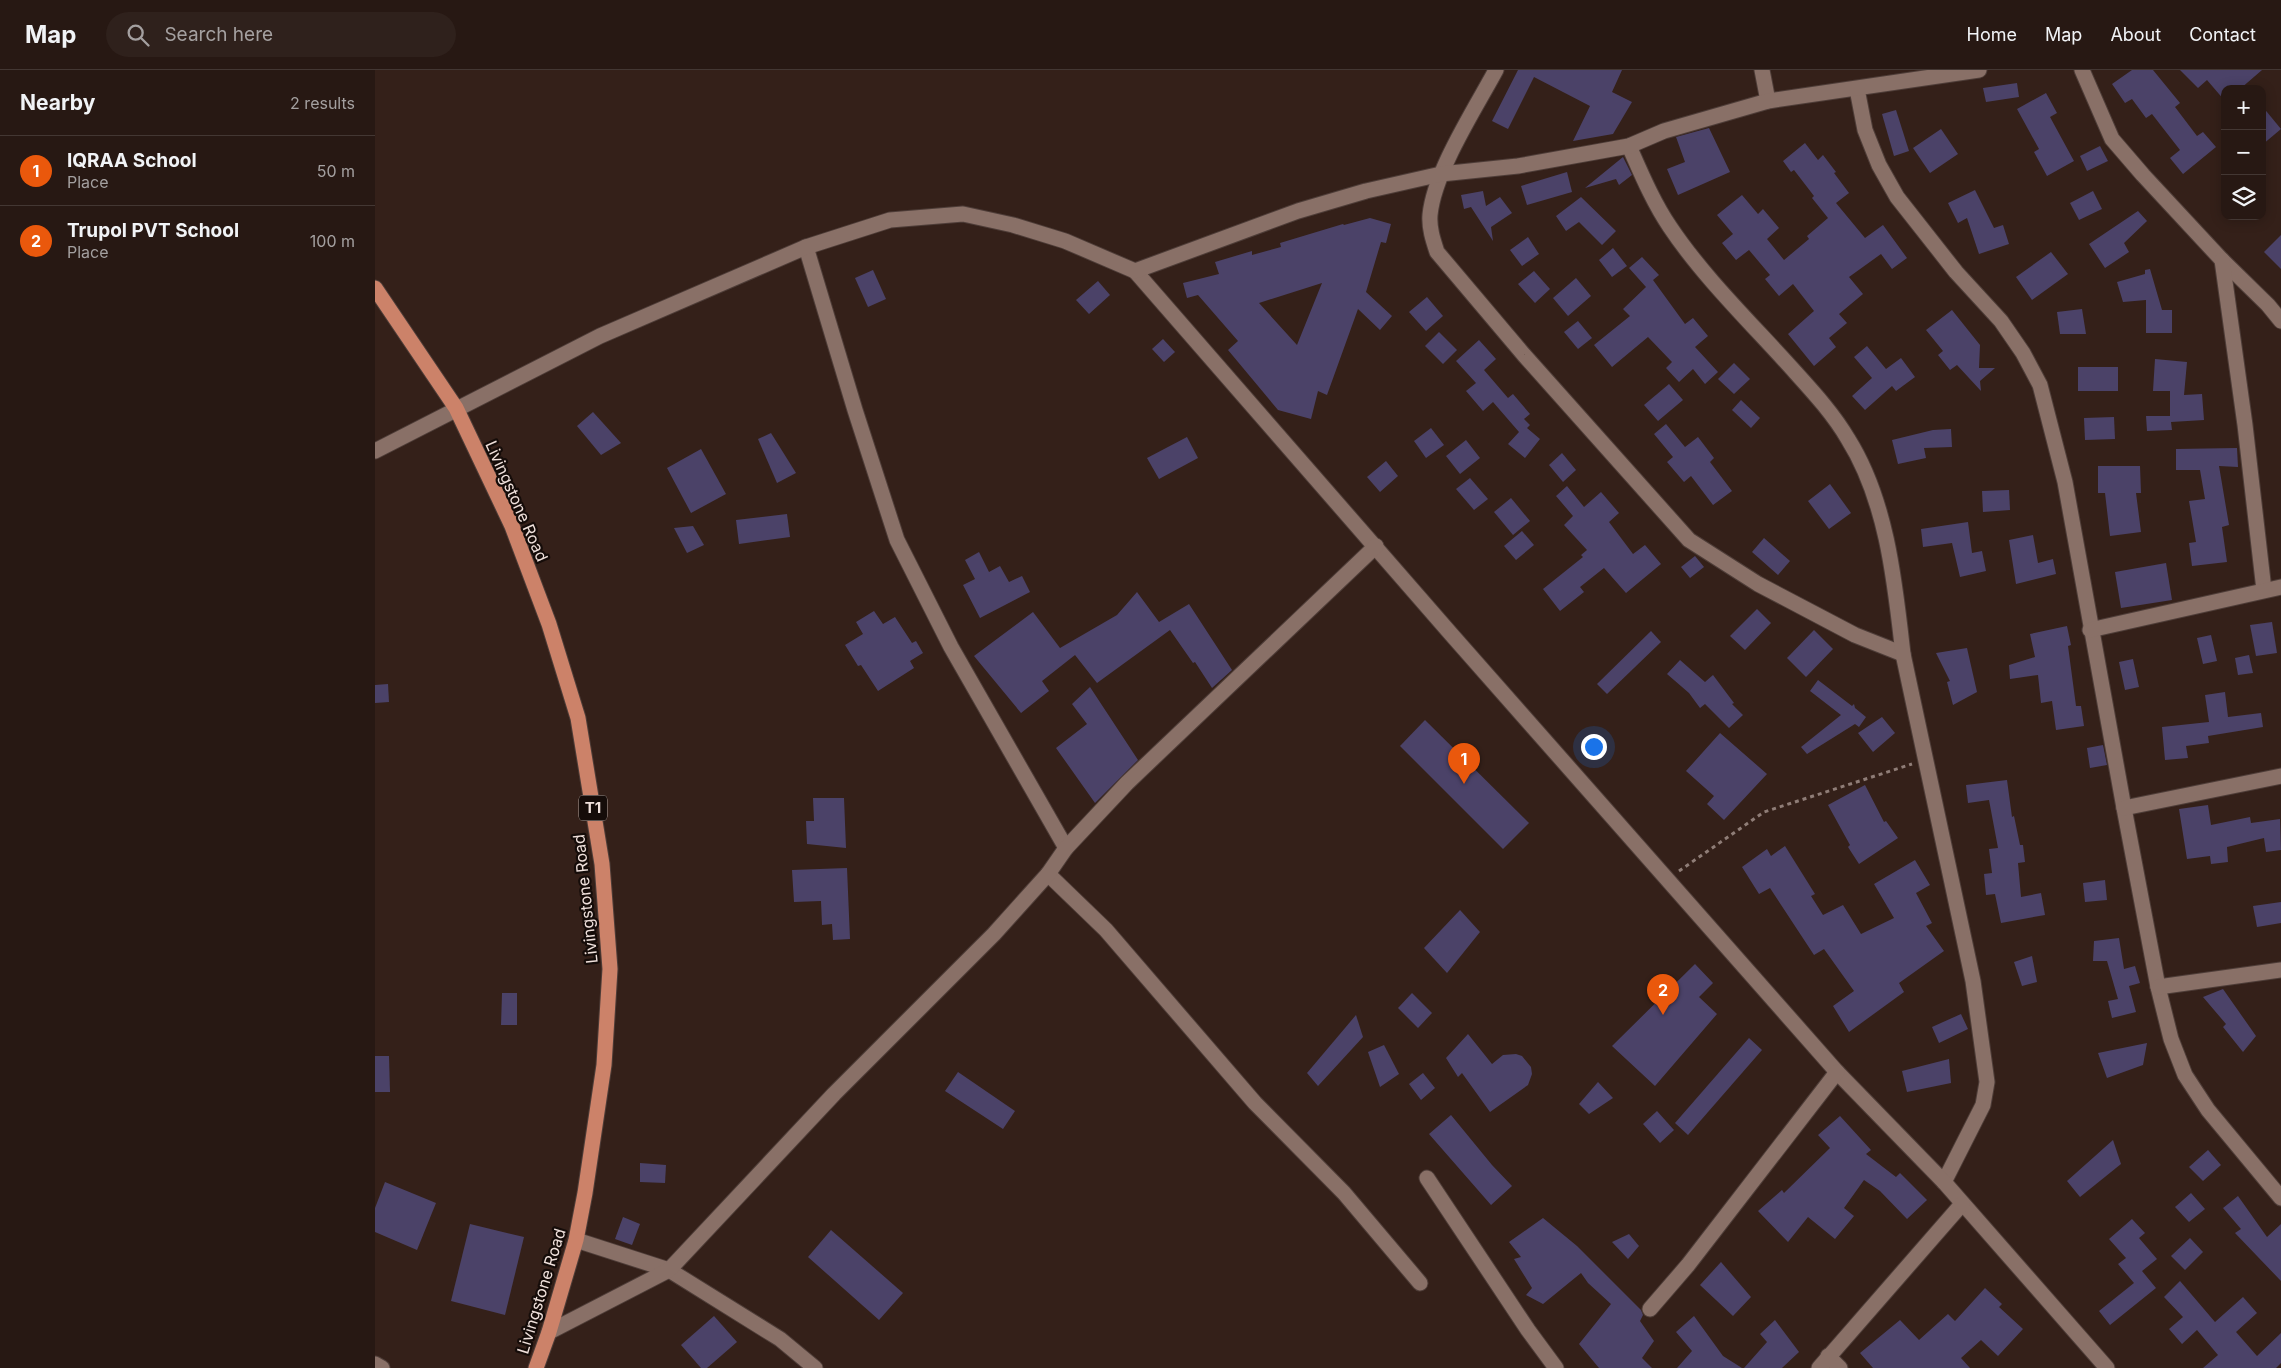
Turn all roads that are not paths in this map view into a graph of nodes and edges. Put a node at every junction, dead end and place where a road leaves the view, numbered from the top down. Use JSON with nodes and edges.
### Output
{"nodes":[{"id":1,"x":1496,"y":70,"type":"edge"},
{"id":2,"x":1762,"y":70,"type":"edge"},
{"id":3,"x":1979,"y":70,"type":"edge"},
{"id":4,"x":2082,"y":70,"type":"edge"},
{"id":5,"x":1857,"y":89,"type":"junction"},
{"id":6,"x":1768,"y":101,"type":"junction"},
{"id":7,"x":1629,"y":146,"type":"junction"},
{"id":8,"x":1441,"y":174,"type":"junction"},
{"id":9,"x":806,"y":247,"type":"junction"},
{"id":10,"x":2222,"y":260,"type":"junction"},
{"id":11,"x":1135,"y":270,"type":"junction"},
{"id":12,"x":375,"y":288,"type":"edge"},
{"id":13,"x":2281,"y":321,"type":"edge"},
{"id":14,"x":456,"y":408,"type":"junction"},
{"id":15,"x":375,"y":451,"type":"edge"},
{"id":16,"x":1376,"y":546,"type":"junction"},
{"id":17,"x":2281,"y":587,"type":"edge"},
{"id":18,"x":2265,"y":590,"type":"junction"},
{"id":19,"x":2090,"y":630,"type":"junction"},
{"id":20,"x":1903,"y":654,"type":"junction"},
{"id":21,"x":2281,"y":776,"type":"edge"},
{"id":22,"x":2124,"y":808,"type":"junction"},
{"id":23,"x":1066,"y":848,"type":"junction"},
{"id":24,"x":1048,"y":874,"type":"junction"},
{"id":25,"x":2281,"y":970,"type":"edge"},
{"id":26,"x":2158,"y":987,"type":"junction"},
{"id":27,"x":1837,"y":1072,"type":"junction"},
{"id":28,"x":1427,"y":1178,"type":"dead end"},
{"id":29,"x":1944,"y":1182,"type":"junction"},
{"id":30,"x":2281,"y":1198,"type":"edge"},
{"id":31,"x":1962,"y":1204,"type":"junction"},
{"id":32,"x":576,"y":1240,"type":"junction"},
{"id":33,"x":669,"y":1270,"type":"junction"},
{"id":34,"x":1420,"y":1283,"type":"dead end"},
{"id":35,"x":1650,"y":1309,"type":"dead end"},
{"id":36,"x":549,"y":1332,"type":"junction"},
{"id":37,"x":1823,"y":1362,"type":"edge"},
{"id":38,"x":375,"y":1364,"type":"edge"},
{"id":39,"x":382,"y":1368,"type":"edge"},
{"id":40,"x":536,"y":1368,"type":"edge"},
{"id":41,"x":815,"y":1368,"type":"edge"},
{"id":42,"x":1556,"y":1368,"type":"edge"},
{"id":43,"x":1840,"y":1368,"type":"edge"},
{"id":44,"x":2107,"y":1368,"type":"edge"}],
"edges":[{"from":1,"to":8,"type":"street"},
{"from":2,"to":6,"type":"street"},
{"from":3,"to":5,"type":"street"},
{"from":4,"to":10,"type":"street"},
{"from":5,"to":6,"type":"street"},
{"from":5,"to":19,"type":"street"},
{"from":6,"to":7,"type":"street"},
{"from":7,"to":8,"type":"street"},
{"from":7,"to":20,"type":"street"},
{"from":8,"to":11,"type":"street"},
{"from":8,"to":20,"type":"street"},
{"from":9,"to":11,"type":"street"},
{"from":9,"to":14,"type":"street"},
{"from":9,"to":23,"type":"street"},
{"from":10,"to":13,"type":"street"},
{"from":10,"to":18,"type":"street"},
{"from":11,"to":16,"type":"street"},
{"from":12,"to":14,"type":"highway","name":"Livingstone Road","number":"T1"},
{"from":14,"to":15,"type":"street"},
{"from":14,"to":32,"type":"highway","name":"Livingstone Road","number":"T1"},
{"from":16,"to":23,"type":"street"},
{"from":16,"to":27,"type":"street"},
{"from":17,"to":18,"type":"street"},
{"from":18,"to":19,"type":"street"},
{"from":19,"to":22,"type":"street"},
{"from":20,"to":29,"type":"street"},
{"from":21,"to":22,"type":"street"},
{"from":22,"to":26,"type":"street"},
{"from":23,"to":24,"type":"street"},
{"from":24,"to":33,"type":"street"},
{"from":24,"to":34,"type":"street"},
{"from":25,"to":26,"type":"street"},
{"from":26,"to":30,"type":"street"},
{"from":27,"to":29,"type":"street"},
{"from":27,"to":35,"type":"street"},
{"from":28,"to":42,"type":"street"},
{"from":29,"to":31,"type":"street"},
{"from":31,"to":37,"type":"street"},
{"from":31,"to":44,"type":"street"},
{"from":32,"to":33,"type":"street"},
{"from":32,"to":36,"type":"highway","name":"Livingstone Road","number":"T1"},
{"from":33,"to":36,"type":"street"},
{"from":33,"to":41,"type":"street"},
{"from":36,"to":40,"type":"highway","name":"Livingstone Road","number":"T1"},
{"from":37,"to":43,"type":"street"},
{"from":38,"to":39,"type":"street"}]}
